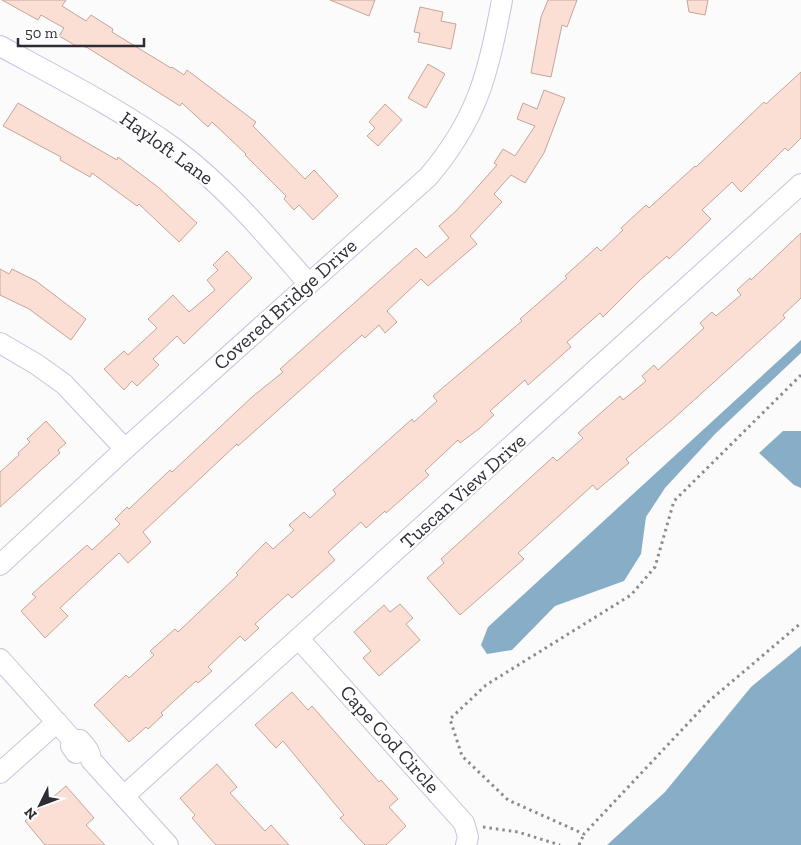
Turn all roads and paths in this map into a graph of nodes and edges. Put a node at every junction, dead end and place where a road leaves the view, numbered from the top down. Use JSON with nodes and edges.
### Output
{"nodes":[{"id":1,"x":502,"y":0,"type":"edge"},
{"id":2,"x":0,"y":46,"type":"edge"},
{"id":3,"x":801,"y":184,"type":"edge"},
{"id":4,"x":308,"y":283,"type":"junction"},
{"id":5,"x":0,"y":343,"type":"edge"},
{"id":6,"x":801,"y":374,"type":"edge"},
{"id":7,"x":125,"y":449,"type":"junction"},
{"id":8,"x":0,"y":565,"type":"edge"},
{"id":9,"x":801,"y":623,"type":"edge"},
{"id":10,"x":299,"y":639,"type":"junction"},
{"id":11,"x":0,"y":659,"type":"edge"},
{"id":12,"x":57,"y":722,"type":"junction"},
{"id":13,"x":0,"y":773,"type":"edge"},
{"id":14,"x":124,"y":796,"type":"junction"},
{"id":15,"x":483,"y":827,"type":"dead end"},
{"id":16,"x":584,"y":834,"type":"junction"},
{"id":17,"x":168,"y":845,"type":"edge"},
{"id":18,"x":466,"y":845,"type":"edge"},
{"id":19,"x":560,"y":845,"type":"edge"},
{"id":20,"x":579,"y":845,"type":"edge"}],
"edges":[{"from":1,"to":4,"type":"street","name":"Covered Bridge Drive"},
{"from":2,"to":4,"type":"street","name":"Hayloft Lane"},
{"from":3,"to":10,"type":"street","name":"Tuscan View Drive"},
{"from":4,"to":7,"type":"street","name":"Covered Bridge Drive"},
{"from":5,"to":7,"type":"street"},
{"from":6,"to":16,"type":"path"},
{"from":7,"to":8,"type":"street","name":"Covered Bridge Drive"},
{"from":9,"to":16,"type":"path"},
{"from":10,"to":14,"type":"street","name":"Tuscan View Drive"},
{"from":10,"to":18,"type":"street","name":"Cape Cod Circle"},
{"from":11,"to":12,"type":"street"},
{"from":12,"to":13,"type":"street"},
{"from":12,"to":14,"type":"street"},
{"from":14,"to":17,"type":"street"},
{"from":15,"to":19,"type":"path"},
{"from":16,"to":20,"type":"path"}]}
